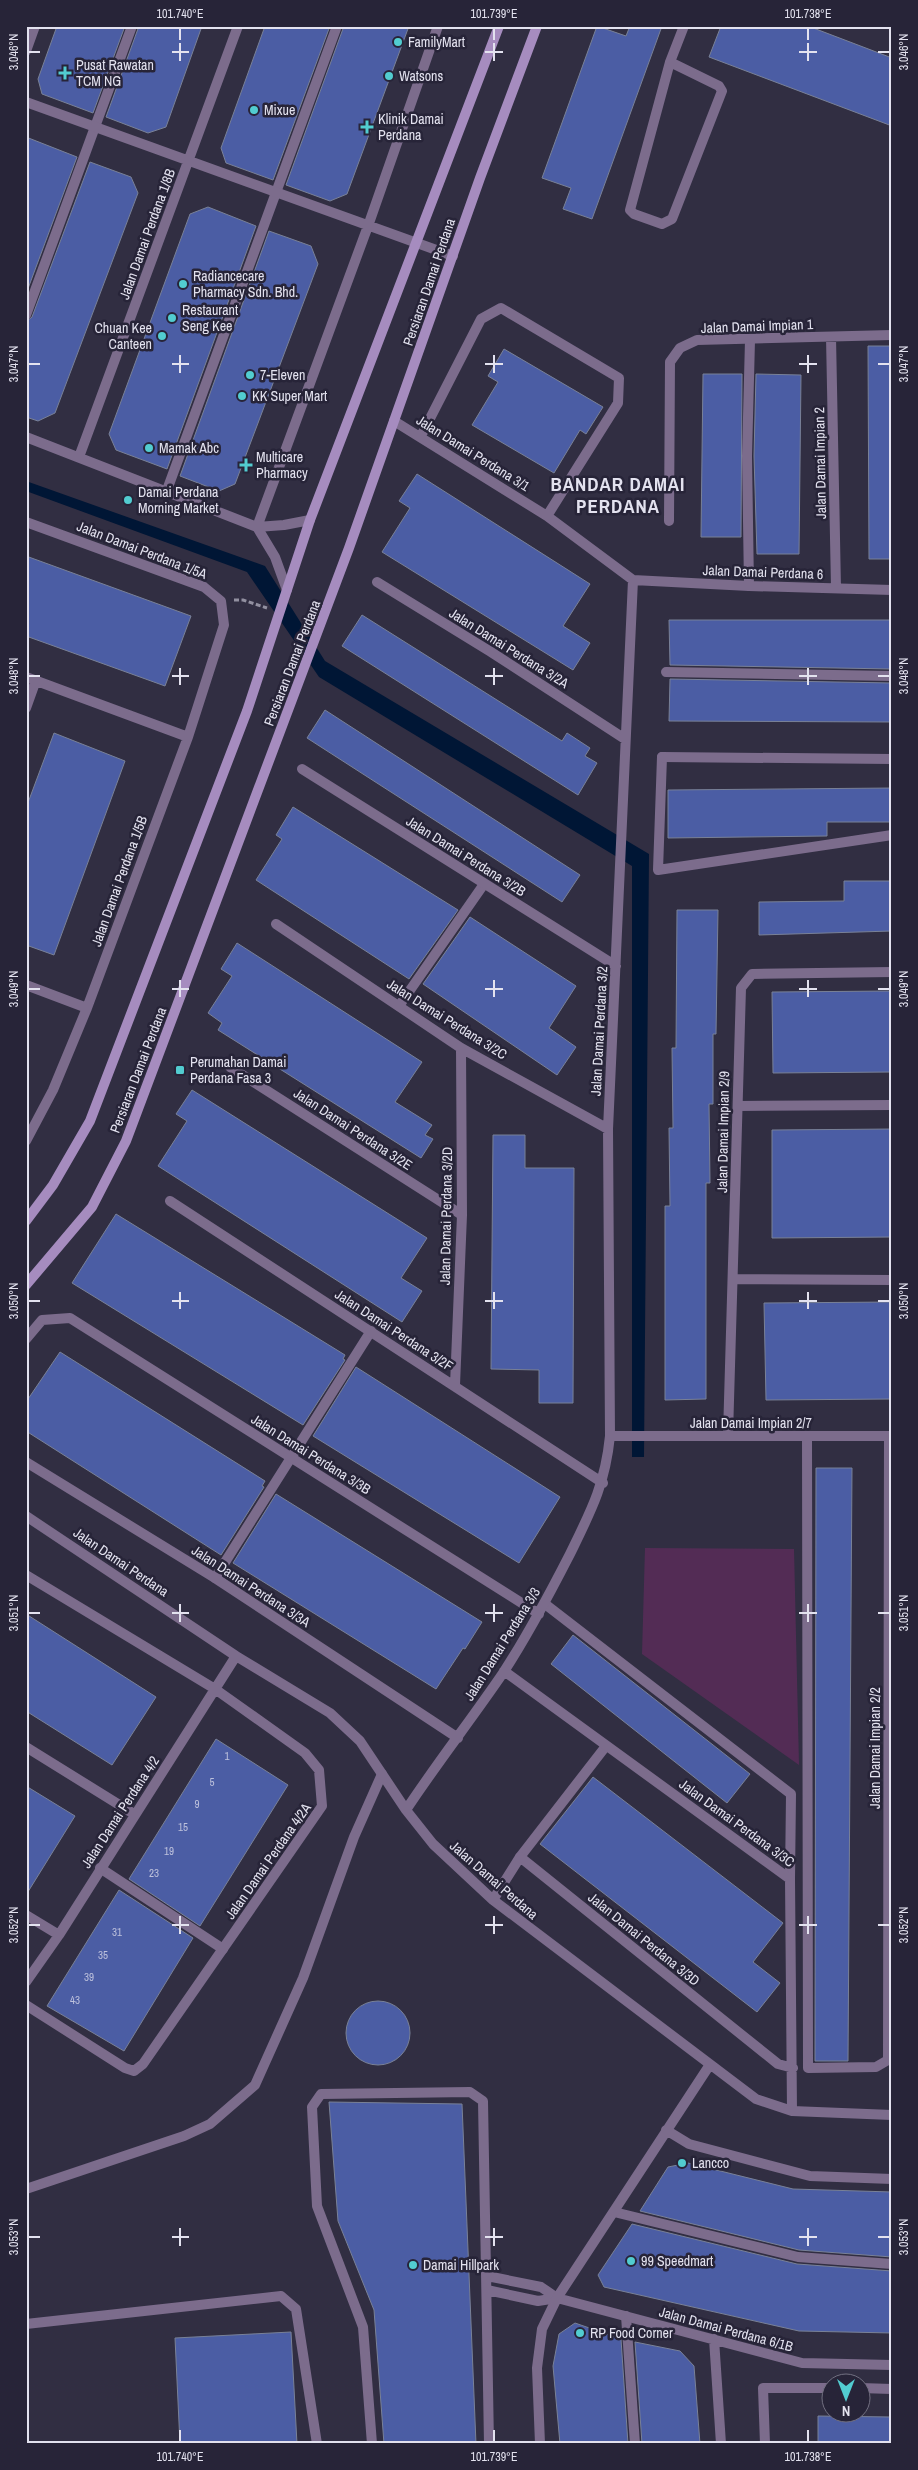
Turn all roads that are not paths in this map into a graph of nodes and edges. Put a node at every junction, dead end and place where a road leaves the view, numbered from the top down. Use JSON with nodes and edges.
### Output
{"nodes":[{"id":1,"x":35,"y":26,"type":"edge"},
{"id":2,"x":132,"y":26,"type":"edge"},
{"id":3,"x":238,"y":26,"type":"edge"},
{"id":4,"x":337,"y":26,"type":"edge"},
{"id":5,"x":438,"y":26,"type":"edge"},
{"id":6,"x":499,"y":26,"type":"edge"},
{"id":7,"x":537,"y":26,"type":"edge"},
{"id":8,"x":684,"y":26,"type":"edge"},
{"id":9,"x":26,"y":50,"type":"edge"},
{"id":10,"x":670,"y":62,"type":"junction"},
{"id":11,"x":26,"y":102,"type":"edge"},
{"id":12,"x":95,"y":127,"type":"junction"},
{"id":13,"x":188,"y":161,"type":"junction"},
{"id":14,"x":276,"y":193,"type":"junction"},
{"id":15,"x":368,"y":226,"type":"junction"},
{"id":16,"x":416,"y":243,"type":"junction"},
{"id":17,"x":453,"y":256,"type":"junction"},
{"id":18,"x":26,"y":315,"type":"edge"},
{"id":19,"x":892,"y":334,"type":"edge"},
{"id":20,"x":831,"y":337,"type":"junction"},
{"id":21,"x":750,"y":340,"type":"junction"},
{"id":22,"x":394,"y":421,"type":"junction"},
{"id":23,"x":421,"y":436,"type":"junction"},
{"id":24,"x":26,"y":437,"type":"edge"},
{"id":25,"x":79,"y":457,"type":"junction"},
{"id":26,"x":166,"y":490,"type":"junction"},
{"id":27,"x":547,"y":516,"type":"junction"},
{"id":28,"x":310,"y":520,"type":"junction"},
{"id":29,"x":669,"y":521,"type":"dead end"},
{"id":30,"x":26,"y":522,"type":"edge"},
{"id":31,"x":257,"y":526,"type":"junction"},
{"id":32,"x":634,"y":580,"type":"junction"},
{"id":33,"x":377,"y":582,"type":"dead end"},
{"id":34,"x":749,"y":586,"type":"junction"},
{"id":35,"x":836,"y":588,"type":"junction"},
{"id":36,"x":287,"y":590,"type":"junction"},
{"id":37,"x":892,"y":590,"type":"edge"},
{"id":38,"x":224,"y":626,"type":"joint"},
{"id":39,"x":666,"y":672,"type":"dead end"},
{"id":40,"x":892,"y":676,"type":"edge"},
{"id":41,"x":31,"y":679,"type":"edge"},
{"id":42,"x":26,"y":708,"type":"edge"},
{"id":43,"x":188,"y":737,"type":"junction"},
{"id":44,"x":625,"y":739,"type":"junction"},
{"id":45,"x":892,"y":759,"type":"edge"},
{"id":46,"x":302,"y":769,"type":"dead end"},
{"id":47,"x":892,"y":835,"type":"edge"},
{"id":48,"x":484,"y":884,"type":"junction"},
{"id":49,"x":276,"y":924,"type":"dead end"},
{"id":50,"x":616,"y":966,"type":"junction"},
{"id":51,"x":892,"y":972,"type":"edge"},
{"id":52,"x":26,"y":985,"type":"edge"},
{"id":53,"x":399,"y":1006,"type":"junction"},
{"id":54,"x":87,"y":1008,"type":"junction"},
{"id":55,"x":461,"y":1048,"type":"junction"},
{"id":56,"x":230,"y":1067,"type":"dead end"},
{"id":57,"x":892,"y":1104,"type":"edge"},
{"id":58,"x":738,"y":1106,"type":"junction"},
{"id":59,"x":608,"y":1129,"type":"junction"},
{"id":60,"x":26,"y":1141,"type":"edge"},
{"id":61,"x":170,"y":1201,"type":"dead end"},
{"id":62,"x":462,"y":1215,"type":"junction"},
{"id":63,"x":26,"y":1221,"type":"edge"},
{"id":64,"x":734,"y":1279,"type":"junction"},
{"id":65,"x":892,"y":1280,"type":"edge"},
{"id":66,"x":26,"y":1285,"type":"edge"},
{"id":67,"x":371,"y":1331,"type":"junction"},
{"id":68,"x":26,"y":1338,"type":"edge"},
{"id":69,"x":455,"y":1385,"type":"junction"},
{"id":70,"x":728,"y":1435,"type":"junction"},
{"id":71,"x":610,"y":1436,"type":"junction"},
{"id":72,"x":890,"y":1436,"type":"edge"},
{"id":73,"x":807,"y":1437,"type":"junction"},
{"id":74,"x":291,"y":1458,"type":"junction"},
{"id":75,"x":26,"y":1462,"type":"edge"},
{"id":76,"x":603,"y":1483,"type":"junction"},
{"id":77,"x":26,"y":1516,"type":"edge"},
{"id":78,"x":26,"y":1575,"type":"edge"},
{"id":79,"x":214,"y":1578,"type":"junction"},
{"id":80,"x":545,"y":1604,"type":"junction"},
{"id":81,"x":539,"y":1614,"type":"junction"},
{"id":82,"x":236,"y":1656,"type":"junction"},
{"id":83,"x":504,"y":1672,"type":"junction"},
{"id":84,"x":215,"y":1689,"type":"junction"},
{"id":85,"x":458,"y":1738,"type":"junction"},
{"id":86,"x":606,"y":1746,"type":"junction"},
{"id":87,"x":26,"y":1747,"type":"edge"},
{"id":88,"x":382,"y":1774,"type":"junction"},
{"id":89,"x":890,"y":1798,"type":"edge"},
{"id":90,"x":406,"y":1810,"type":"junction"},
{"id":91,"x":134,"y":1814,"type":"junction"},
{"id":92,"x":520,"y":1857,"type":"junction"},
{"id":93,"x":100,"y":1868,"type":"junction"},
{"id":94,"x":790,"y":1879,"type":"junction"},
{"id":95,"x":493,"y":1900,"type":"junction"},
{"id":96,"x":26,"y":1915,"type":"edge"},
{"id":97,"x":59,"y":1935,"type":"junction"},
{"id":98,"x":223,"y":1949,"type":"junction"},
{"id":99,"x":26,"y":1982,"type":"edge"},
{"id":100,"x":26,"y":2004,"type":"edge"},
{"id":101,"x":890,"y":2060,"type":"edge"},
{"id":102,"x":709,"y":2066,"type":"junction"},
{"id":103,"x":793,"y":2068,"type":"junction"},
{"id":104,"x":792,"y":2111,"type":"junction"},
{"id":105,"x":892,"y":2116,"type":"edge"},
{"id":106,"x":666,"y":2130,"type":"junction"},
{"id":107,"x":892,"y":2179,"type":"edge"},
{"id":108,"x":26,"y":2190,"type":"edge"},
{"id":109,"x":614,"y":2212,"type":"junction"},
{"id":110,"x":892,"y":2264,"type":"edge"},
{"id":111,"x":487,"y":2276,"type":"junction"},
{"id":112,"x":487,"y":2290,"type":"junction"},
{"id":113,"x":557,"y":2298,"type":"junction"},
{"id":114,"x":626,"y":2316,"type":"junction"},
{"id":115,"x":26,"y":2324,"type":"edge"},
{"id":116,"x":714,"y":2340,"type":"junction"},
{"id":117,"x":892,"y":2365,"type":"edge"},
{"id":118,"x":820,"y":2388,"type":"edge"},
{"id":119,"x":870,"y":2388,"type":"edge"},
{"id":120,"x":892,"y":2389,"type":"edge"},
{"id":121,"x":317,"y":2444,"type":"edge"},
{"id":122,"x":372,"y":2444,"type":"edge"},
{"id":123,"x":489,"y":2444,"type":"edge"},
{"id":124,"x":540,"y":2444,"type":"edge"},
{"id":125,"x":635,"y":2444,"type":"edge"},
{"id":126,"x":721,"y":2444,"type":"edge"},
{"id":127,"x":765,"y":2444,"type":"edge"}],
"edges":[{"from":1,"to":9,"type":"street"},
{"from":2,"to":12,"type":"street"},
{"from":3,"to":13,"type":"street","name":"Jalan Damai Perdana 1/8B"},
{"from":4,"to":14,"type":"street"},
{"from":5,"to":15,"type":"street"},
{"from":6,"to":16,"type":"main road","name":"Persiaran Damai Perdana"},
{"from":7,"to":17,"type":"main road","name":"Persiaran Damai Perdana"},
{"from":8,"to":10,"type":"street"},
{"from":10,"to":10,"type":"street"},
{"from":11,"to":12,"type":"street"},
{"from":12,"to":13,"type":"street"},
{"from":12,"to":18,"type":"street"},
{"from":13,"to":14,"type":"street"},
{"from":13,"to":25,"type":"street","name":"Jalan Damai Perdana 1/8B"},
{"from":14,"to":15,"type":"street"},
{"from":14,"to":26,"type":"street"},
{"from":15,"to":16,"type":"street"},
{"from":15,"to":31,"type":"street"},
{"from":16,"to":17,"type":"street"},
{"from":16,"to":28,"type":"main road","name":"Persiaran Damai Perdana"},
{"from":17,"to":22,"type":"main road","name":"Persiaran Damai Perdana"},
{"from":19,"to":20,"type":"street","name":"Jalan Damai Impian 1"},
{"from":20,"to":21,"type":"street","name":"Jalan Damai Impian 1"},
{"from":20,"to":35,"type":"street","name":"Jalan Damai Impian 2"},
{"from":21,"to":29,"type":"street","name":"Jalan Damai Impian 1"},
{"from":21,"to":34,"type":"street"},
{"from":22,"to":23,"type":"street","name":"Jalan Damai Perdana 3/1"},
{"from":22,"to":66,"type":"main road","name":"Persiaran Damai Perdana"},
{"from":23,"to":27,"type":"street","name":"Jalan Damai Perdana 3/1"},
{"from":23,"to":27,"type":"street"},
{"from":24,"to":25,"type":"street"},
{"from":25,"to":26,"type":"street"},
{"from":26,"to":31,"type":"street"},
{"from":27,"to":32,"type":"street","name":"Jalan Damai Perdana 3/1"},
{"from":28,"to":31,"type":"street"},
{"from":28,"to":36,"type":"main road","name":"Persiaran Damai Perdana"},
{"from":30,"to":38,"type":"street","name":"Jalan Damai Perdana 1/5A"},
{"from":31,"to":36,"type":"street"},
{"from":32,"to":34,"type":"street","name":"Jalan Damai Perdana 6"},
{"from":32,"to":44,"type":"street","name":"Jalan Damai Perdana 3/2"},
{"from":33,"to":44,"type":"street","name":"Jalan Damai Perdana 3/2A"},
{"from":34,"to":35,"type":"street","name":"Jalan Damai Perdana 6"},
{"from":35,"to":37,"type":"street","name":"Jalan Damai Perdana 6"},
{"from":36,"to":63,"type":"main road","name":"Persiaran Damai Perdana"},
{"from":38,"to":43,"type":"street","name":"Jalan Damai Perdana 1/5B"},
{"from":39,"to":40,"type":"street"},
{"from":41,"to":42,"type":"street"},
{"from":41,"to":43,"type":"street"},
{"from":43,"to":54,"type":"street","name":"Jalan Damai Perdana 1/5B"},
{"from":44,"to":50,"type":"street","name":"Jalan Damai Perdana 3/2"},
{"from":45,"to":47,"type":"street"},
{"from":46,"to":48,"type":"street","name":"Jalan Damai Perdana 3/2B"},
{"from":48,"to":50,"type":"street","name":"Jalan Damai Perdana 3/2B"},
{"from":48,"to":53,"type":"street"},
{"from":49,"to":53,"type":"street","name":"Jalan Damai Perdana 3/2C"},
{"from":50,"to":59,"type":"street","name":"Jalan Damai Perdana 3/2"},
{"from":51,"to":58,"type":"street","name":"Jalan Damai Impian 2/9"},
{"from":52,"to":54,"type":"street"},
{"from":53,"to":55,"type":"street","name":"Jalan Damai Perdana 3/2C"},
{"from":54,"to":60,"type":"street","name":"Jalan Damai Perdana 1/5B"},
{"from":55,"to":59,"type":"street","name":"Jalan Damai Perdana 3/2C"},
{"from":55,"to":62,"type":"street","name":"Jalan Damai Perdana 3/2D"},
{"from":56,"to":62,"type":"street","name":"Jalan Damai Perdana 3/2E"},
{"from":57,"to":58,"type":"street"},
{"from":58,"to":64,"type":"street","name":"Jalan Damai Impian 2/9"},
{"from":59,"to":71,"type":"street","name":"Jalan Damai Perdana 3/2"},
{"from":61,"to":67,"type":"street","name":"Jalan Damai Perdana 3/2F"},
{"from":62,"to":69,"type":"street","name":"Jalan Damai Perdana 3/2D"},
{"from":64,"to":65,"type":"street"},
{"from":64,"to":70,"type":"street","name":"Jalan Damai Impian 2/9"},
{"from":67,"to":69,"type":"street","name":"Jalan Damai Perdana 3/2F"},
{"from":67,"to":74,"type":"street"},
{"from":68,"to":74,"type":"street","name":"Jalan Damai Perdana 3/3B"},
{"from":69,"to":76,"type":"street","name":"Jalan Damai Perdana 3/2F"},
{"from":70,"to":71,"type":"street","name":"Jalan Damai Impian 2/7"},
{"from":70,"to":73,"type":"street","name":"Jalan Damai Impian 2/7"},
{"from":71,"to":76,"type":"street","name":"Jalan Damai Perdana 3/2"},
{"from":72,"to":73,"type":"street","name":"Jalan Damai Impian 2/7"},
{"from":72,"to":89,"type":"street","name":"Jalan Damai Impian 2/2"},
{"from":73,"to":101,"type":"street"},
{"from":74,"to":79,"type":"street"},
{"from":74,"to":81,"type":"street","name":"Jalan Damai Perdana 3/3B"},
{"from":75,"to":79,"type":"street","name":"Jalan Damai Perdana 3/3A"},
{"from":76,"to":80,"type":"street","name":"Jalan Damai Perdana 3/3"},
{"from":77,"to":82,"type":"street","name":"Jalan Damai Perdana"},
{"from":78,"to":84,"type":"street","name":"Jalan Damai Perdana 4/2A"},
{"from":79,"to":85,"type":"street","name":"Jalan Damai Perdana 3/3A"},
{"from":80,"to":81,"type":"street","name":"Jalan Damai Perdana 3/3"},
{"from":80,"to":94,"type":"street"},
{"from":81,"to":83,"type":"street","name":"Jalan Damai Perdana 3/3"},
{"from":82,"to":84,"type":"street","name":"Jalan Damai Perdana 4/2"},
{"from":82,"to":88,"type":"street","name":"Jalan Damai Perdana"},
{"from":83,"to":85,"type":"street","name":"Jalan Damai Perdana 3/3"},
{"from":83,"to":86,"type":"street","name":"Jalan Damai Perdana 3/3C"},
{"from":84,"to":91,"type":"street","name":"Jalan Damai Perdana 4/2"},
{"from":84,"to":98,"type":"street","name":"Jalan Damai Perdana 4/2A"},
{"from":85,"to":90,"type":"street","name":"Jalan Damai Perdana 3/3"},
{"from":86,"to":92,"type":"street"},
{"from":86,"to":94,"type":"street","name":"Jalan Damai Perdana 3/3C"},
{"from":87,"to":91,"type":"street"},
{"from":88,"to":90,"type":"street","name":"Jalan Damai Perdana"},
{"from":88,"to":108,"type":"street"},
{"from":89,"to":101,"type":"street","name":"Jalan Damai Impian 2/2"},
{"from":90,"to":95,"type":"street","name":"Jalan Damai Perdana"},
{"from":91,"to":93,"type":"street","name":"Jalan Damai Perdana 4/2"},
{"from":92,"to":95,"type":"street"},
{"from":92,"to":103,"type":"street","name":"Jalan Damai Perdana 3/3D"},
{"from":93,"to":97,"type":"street","name":"Jalan Damai Perdana 4/2"},
{"from":93,"to":98,"type":"street"},
{"from":94,"to":103,"type":"street","name":"Jalan Damai Perdana 3/3C"},
{"from":95,"to":102,"type":"street","name":"Jalan Damai Perdana"},
{"from":96,"to":97,"type":"street"},
{"from":97,"to":99,"type":"street","name":"Jalan Damai Perdana 4/2"},
{"from":98,"to":100,"type":"street","name":"Jalan Damai Perdana 4/2A"},
{"from":102,"to":104,"type":"street","name":"Jalan Damai Perdana"},
{"from":102,"to":106,"type":"street"},
{"from":103,"to":104,"type":"street","name":"Jalan Damai Perdana 3/3C"},
{"from":104,"to":105,"type":"street","name":"Jalan Damai Perdana"},
{"from":106,"to":107,"type":"street"},
{"from":106,"to":109,"type":"street"},
{"from":109,"to":110,"type":"street"},
{"from":109,"to":113,"type":"street"},
{"from":111,"to":112,"type":"street"},
{"from":111,"to":113,"type":"street"},
{"from":111,"to":122,"type":"street"},
{"from":112,"to":113,"type":"street"},
{"from":112,"to":123,"type":"street"},
{"from":113,"to":114,"type":"street","name":"Jalan Damai Perdana 6/1B"},
{"from":113,"to":124,"type":"street"},
{"from":114,"to":116,"type":"street","name":"Jalan Damai Perdana 6/1B"},
{"from":114,"to":125,"type":"street"},
{"from":115,"to":121,"type":"street"},
{"from":116,"to":117,"type":"street","name":"Jalan Damai Perdana 6/1B"},
{"from":116,"to":126,"type":"street"},
{"from":118,"to":127,"type":"street"},
{"from":119,"to":120,"type":"street"}]}
